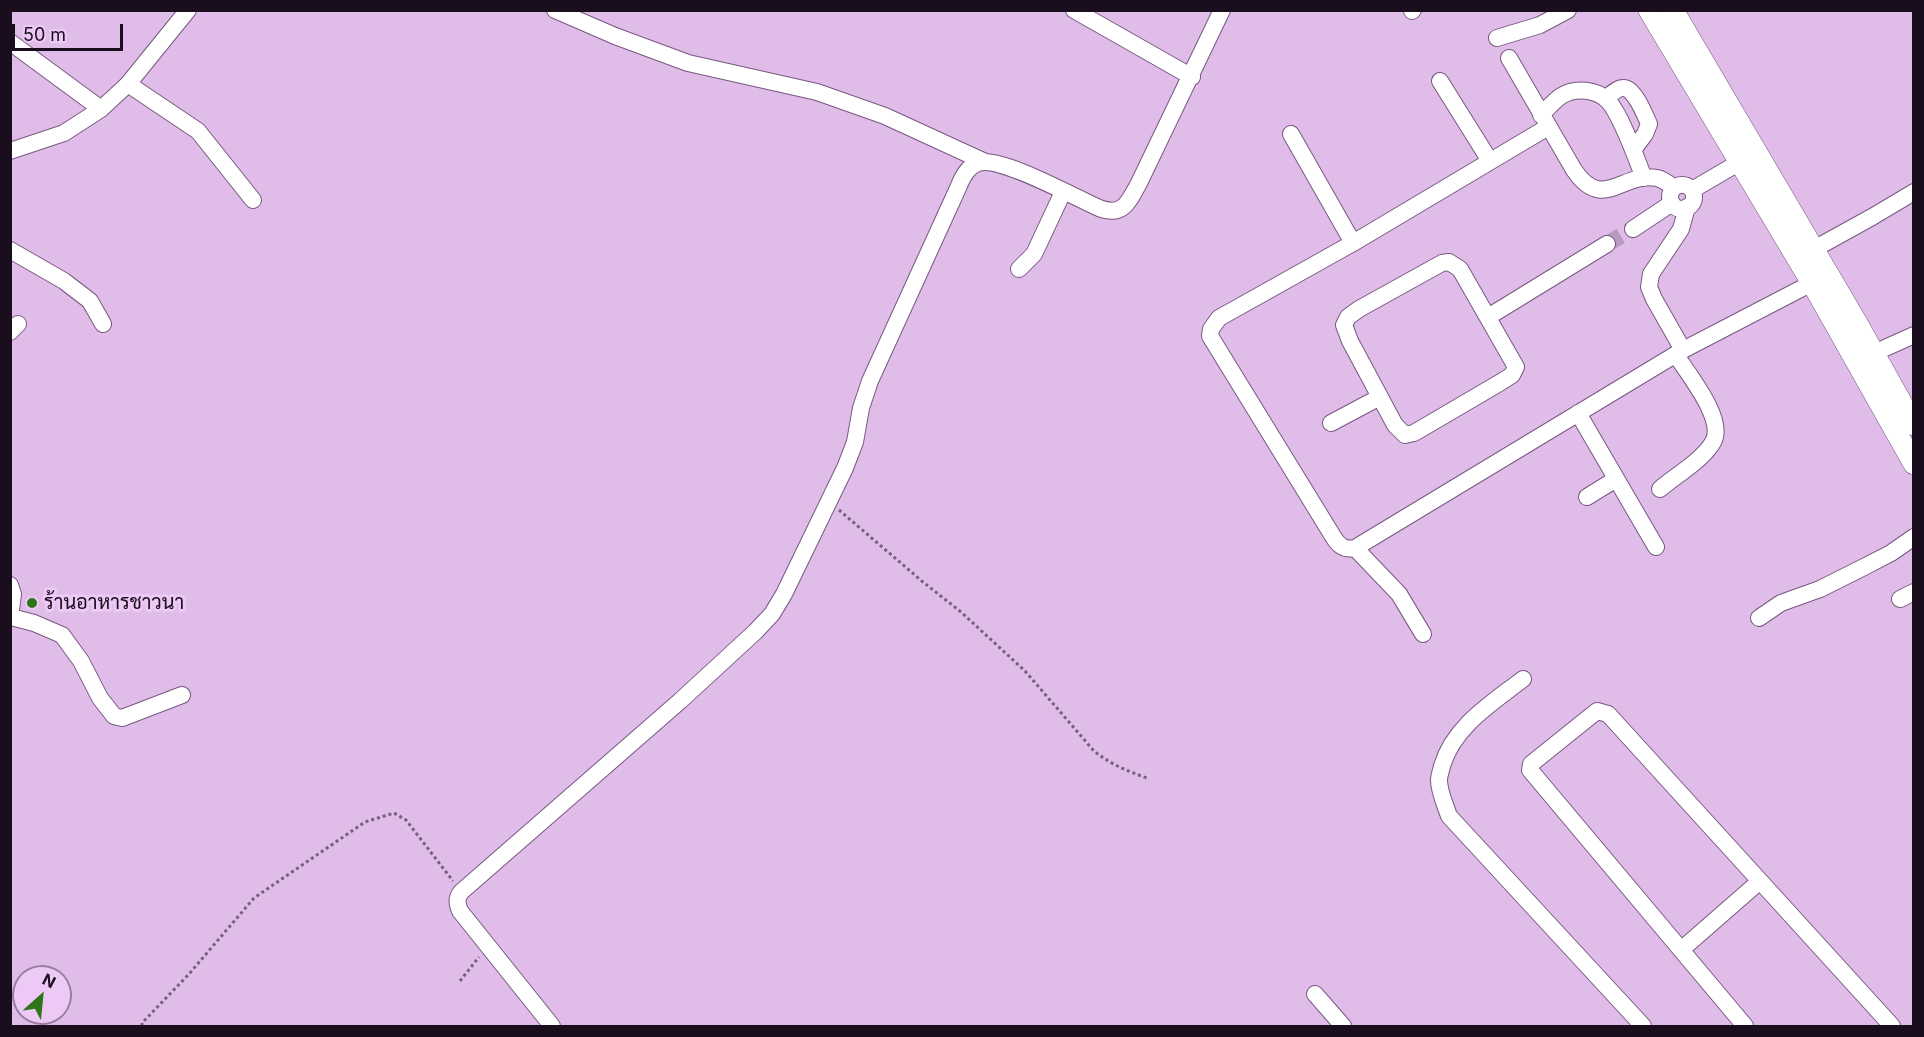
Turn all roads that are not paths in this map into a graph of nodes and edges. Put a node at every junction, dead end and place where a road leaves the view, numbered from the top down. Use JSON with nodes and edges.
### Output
{"nodes":[{"id":1,"x":188,"y":10,"type":"edge"},
{"id":2,"x":555,"y":10,"type":"edge"},
{"id":3,"x":1074,"y":10,"type":"edge"},
{"id":4,"x":1222,"y":10,"type":"edge"},
{"id":5,"x":1568,"y":10,"type":"edge"},
{"id":6,"x":1649,"y":10,"type":"edge"},
{"id":7,"x":1673,"y":10,"type":"edge"},
{"id":8,"x":1497,"y":38,"type":"dead end"},
{"id":9,"x":10,"y":42,"type":"edge"},
{"id":10,"x":1509,"y":58,"type":"dead end"},
{"id":11,"x":1192,"y":77,"type":"junction"},
{"id":12,"x":1440,"y":81,"type":"dead end"},
{"id":13,"x":128,"y":84,"type":"junction"},
{"id":14,"x":1606,"y":99,"type":"junction"},
{"id":15,"x":101,"y":108,"type":"junction"},
{"id":16,"x":1544,"y":121,"type":"junction"},
{"id":17,"x":1292,"y":134,"type":"dead end"},
{"id":18,"x":1633,"y":150,"type":"junction"},
{"id":19,"x":10,"y":151,"type":"edge"},
{"id":20,"x":983,"y":161,"type":"junction"},
{"id":21,"x":1490,"y":161,"type":"junction"},
{"id":22,"x":1740,"y":162,"type":"junction"},
{"id":23,"x":1644,"y":178,"type":"junction"},
{"id":24,"x":1063,"y":192,"type":"junction"},
{"id":25,"x":1914,"y":192,"type":"edge"},
{"id":26,"x":1678,"y":199,"type":"junction"},
{"id":27,"x":253,"y":200,"type":"dead end"},
{"id":28,"x":1633,"y":229,"type":"tunnel mouth"},
{"id":29,"x":1353,"y":243,"type":"junction"},
{"id":30,"x":1607,"y":244,"type":"tunnel mouth"},
{"id":31,"x":1814,"y":249,"type":"junction"},
{"id":32,"x":10,"y":250,"type":"edge"},
{"id":33,"x":1019,"y":269,"type":"dead end"},
{"id":34,"x":1812,"y":283,"type":"junction"},
{"id":35,"x":1488,"y":317,"type":"junction"},
{"id":36,"x":103,"y":324,"type":"dead end"},
{"id":37,"x":1914,"y":334,"type":"edge"},
{"id":38,"x":1679,"y":352,"type":"junction"},
{"id":39,"x":1874,"y":353,"type":"junction"},
{"id":40,"x":1380,"y":397,"type":"junction"},
{"id":41,"x":1578,"y":413,"type":"junction"},
{"id":42,"x":1331,"y":423,"type":"dead end"},
{"id":43,"x":1914,"y":425,"type":"edge"},
{"id":44,"x":1914,"y":464,"type":"edge"},
{"id":45,"x":1616,"y":479,"type":"junction"},
{"id":46,"x":1660,"y":489,"type":"dead end"},
{"id":47,"x":1587,"y":497,"type":"dead end"},
{"id":48,"x":1914,"y":537,"type":"edge"},
{"id":49,"x":1656,"y":547,"type":"dead end"},
{"id":50,"x":1355,"y":548,"type":"junction"},
{"id":51,"x":10,"y":585,"type":"edge"},
{"id":52,"x":11,"y":617,"type":"edge"},
{"id":53,"x":1759,"y":618,"type":"dead end"},
{"id":54,"x":1423,"y":634,"type":"dead end"},
{"id":55,"x":1523,"y":679,"type":"dead end"},
{"id":56,"x":182,"y":695,"type":"dead end"},
{"id":57,"x":1760,"y":881,"type":"junction"},
{"id":58,"x":1681,"y":950,"type":"junction"},
{"id":59,"x":1315,"y":994,"type":"dead end"},
{"id":60,"x":552,"y":1026,"type":"edge"},
{"id":61,"x":1343,"y":1026,"type":"edge"},
{"id":62,"x":1643,"y":1026,"type":"edge"},
{"id":63,"x":1745,"y":1026,"type":"edge"},
{"id":64,"x":1892,"y":1026,"type":"edge"}],
"edges":[{"from":1,"to":13,"type":"street"},
{"from":2,"to":20,"type":"street"},
{"from":3,"to":11,"type":"street"},
{"from":4,"to":11,"type":"street"},
{"from":5,"to":8,"type":"street"},
{"from":6,"to":22,"type":"main road"},
{"from":7,"to":31,"type":"main road"},
{"from":9,"to":15,"type":"street"},
{"from":10,"to":16,"type":"street"},
{"from":11,"to":24,"type":"street"},
{"from":12,"to":21,"type":"street"},
{"from":13,"to":15,"type":"street"},
{"from":13,"to":27,"type":"street"},
{"from":14,"to":16,"type":"street"},
{"from":14,"to":18,"type":"street"},
{"from":14,"to":18,"type":"street"},
{"from":15,"to":19,"type":"street"},
{"from":16,"to":21,"type":"street"},
{"from":16,"to":23,"type":"street"},
{"from":17,"to":29,"type":"street"},
{"from":18,"to":23,"type":"street"},
{"from":20,"to":24,"type":"street"},
{"from":20,"to":60,"type":"street"},
{"from":21,"to":29,"type":"street"},
{"from":22,"to":26,"type":"street"},
{"from":22,"to":34,"type":"main road"},
{"from":23,"to":26,"type":"street"},
{"from":24,"to":33,"type":"street"},
{"from":25,"to":31,"type":"street"},
{"from":26,"to":28,"type":"street"},
{"from":26,"to":38,"type":"street"},
{"from":29,"to":50,"type":"street"},
{"from":30,"to":35,"type":"street"},
{"from":31,"to":39,"type":"main road"},
{"from":32,"to":36,"type":"street"},
{"from":34,"to":38,"type":"street"},
{"from":34,"to":44,"type":"main road"},
{"from":35,"to":40,"type":"street"},
{"from":35,"to":40,"type":"street"},
{"from":37,"to":39,"type":"street"},
{"from":38,"to":41,"type":"street"},
{"from":38,"to":46,"type":"street"},
{"from":39,"to":43,"type":"main road"},
{"from":40,"to":42,"type":"street"},
{"from":41,"to":45,"type":"street"},
{"from":41,"to":50,"type":"street"},
{"from":45,"to":47,"type":"street"},
{"from":45,"to":49,"type":"street"},
{"from":48,"to":53,"type":"street"},
{"from":50,"to":54,"type":"street"},
{"from":51,"to":52,"type":"street"},
{"from":52,"to":56,"type":"street"},
{"from":55,"to":62,"type":"street"},
{"from":57,"to":58,"type":"street"},
{"from":57,"to":58,"type":"street"},
{"from":57,"to":64,"type":"street"},
{"from":58,"to":63,"type":"street"},
{"from":59,"to":61,"type":"street"}]}
